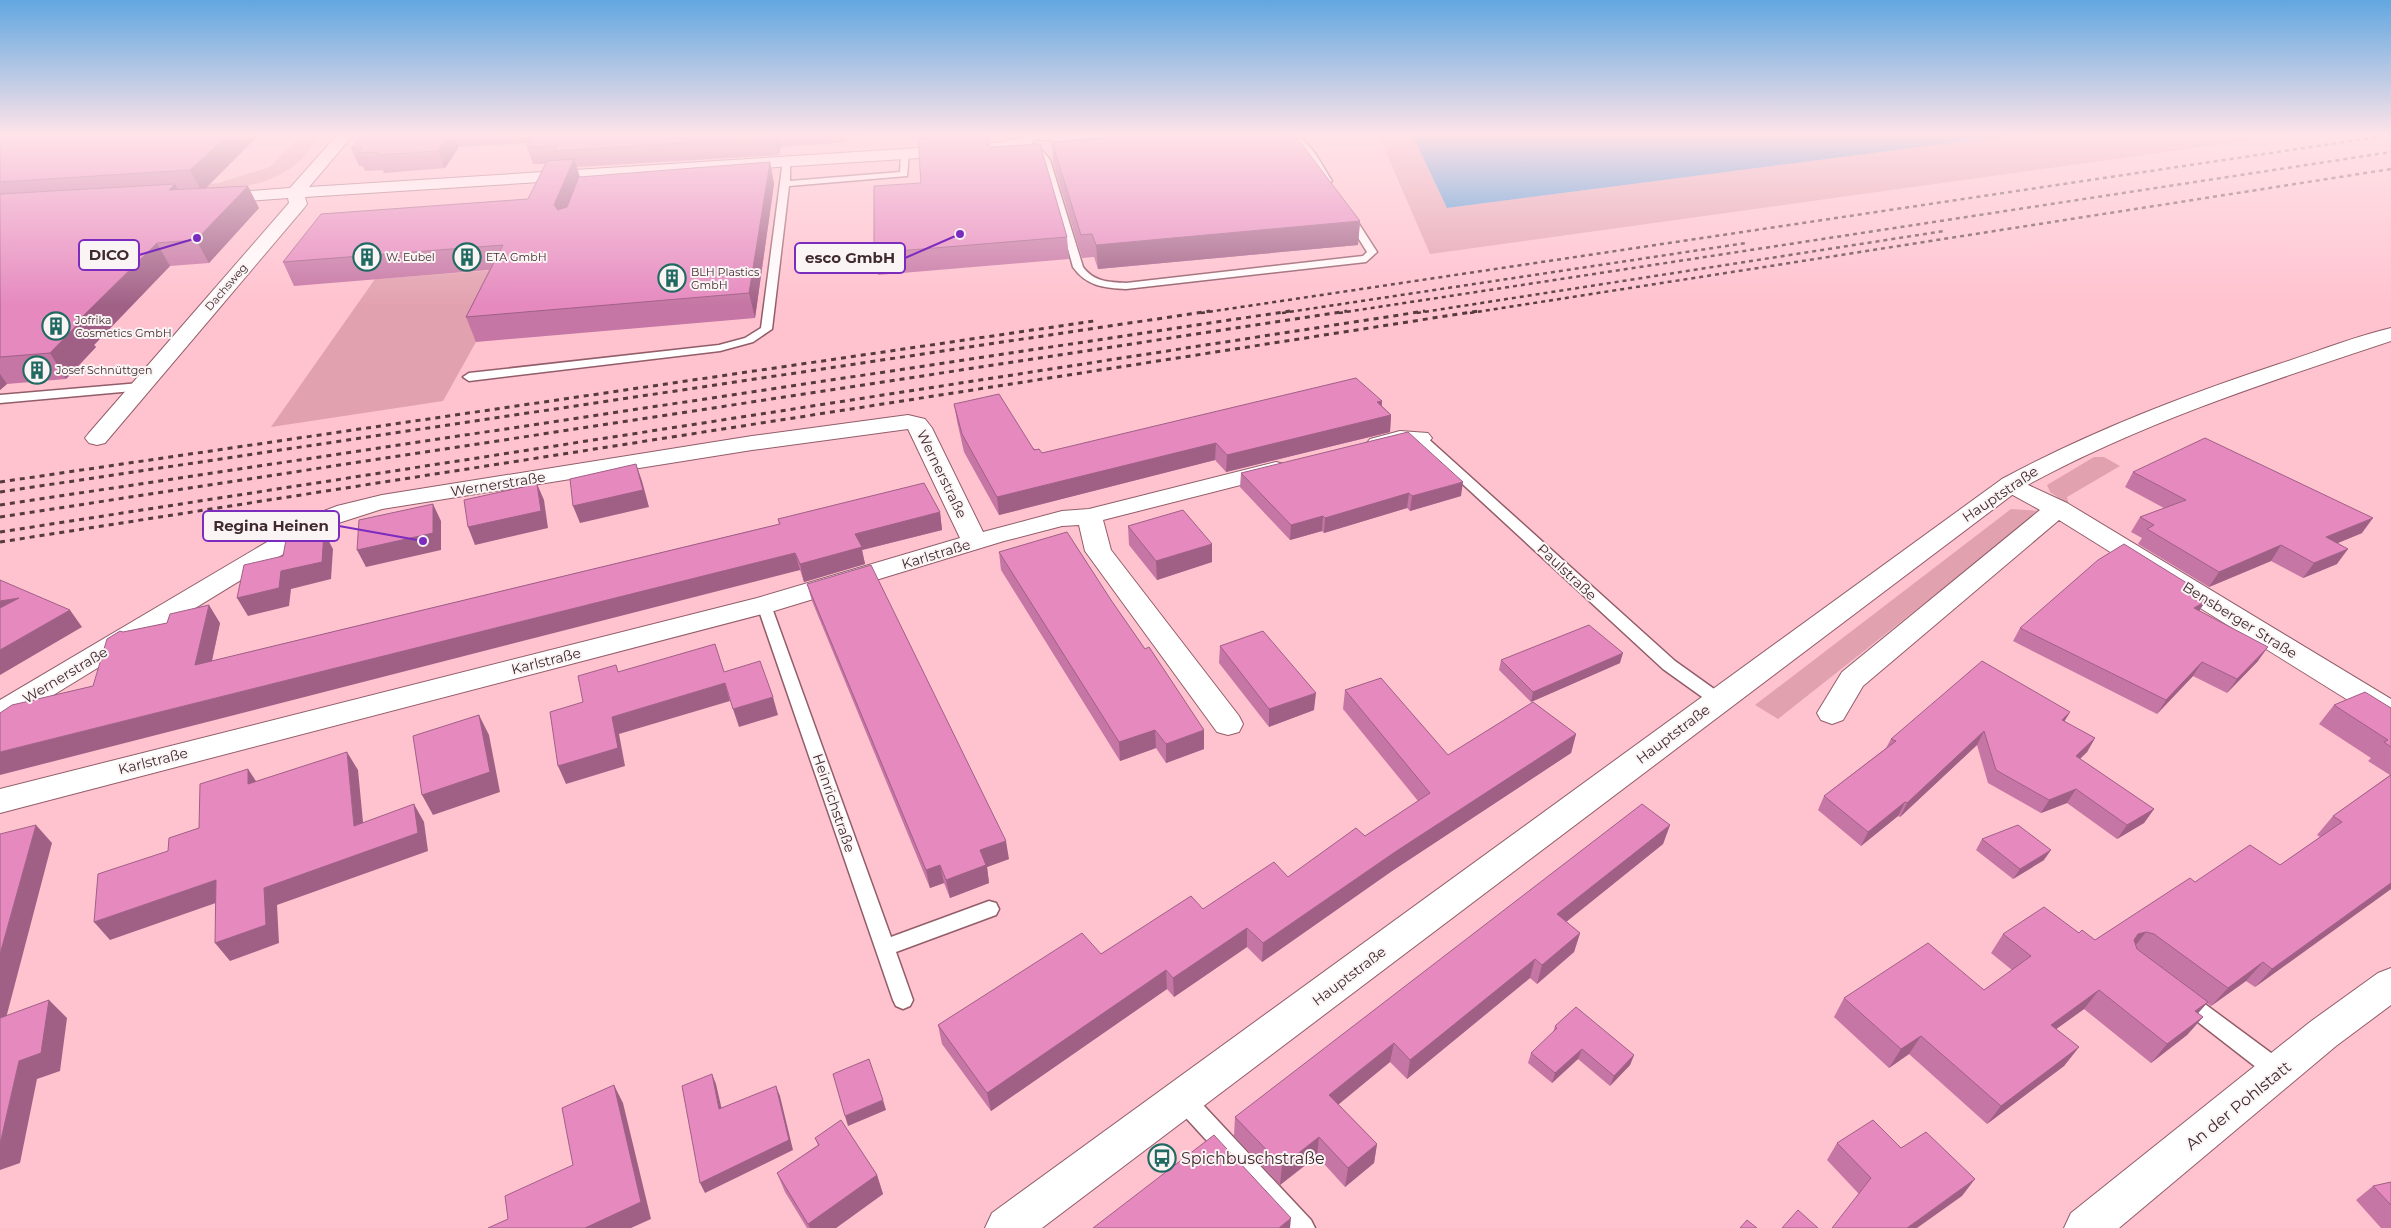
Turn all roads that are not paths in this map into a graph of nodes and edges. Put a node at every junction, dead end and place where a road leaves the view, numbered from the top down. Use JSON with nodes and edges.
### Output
{"nodes":[{"id":1,"x":328,"y":191,"type":"edge"},
{"id":2,"x":781,"y":191,"type":"edge"},
{"id":3,"x":1056,"y":191,"type":"edge"},
{"id":4,"x":295,"y":193,"type":"junction"},
{"id":5,"x":198,"y":199,"type":"edge"},
{"id":6,"x":1342,"y":204,"type":"edge"},
{"id":7,"x":2391,"y":334,"type":"edge"},
{"id":8,"x":469,"y":377,"type":"dead end"},
{"id":9,"x":140,"y":388,"type":"junction"},
{"id":10,"x":0,"y":398,"type":"edge"},
{"id":11,"x":96,"y":438,"type":"dead end"},
{"id":12,"x":1420,"y":438,"type":"joint"},
{"id":13,"x":1353,"y":450,"type":"edge"},
{"id":14,"x":1296,"y":464,"type":"edge"},
{"id":15,"x":2011,"y":484,"type":"junction"},
{"id":16,"x":2058,"y":508,"type":"junction"},
{"id":17,"x":1089,"y":516,"type":"junction"},
{"id":18,"x":975,"y":542,"type":"junction"},
{"id":19,"x":764,"y":605,"type":"junction"},
{"id":20,"x":1718,"y":700,"type":"junction"},
{"id":21,"x":2391,"y":712,"type":"edge"},
{"id":22,"x":1832,"y":713,"type":"dead end"},
{"id":23,"x":0,"y":714,"type":"edge"},
{"id":24,"x":1228,"y":724,"type":"dead end"},
{"id":25,"x":0,"y":801,"type":"edge"},
{"id":26,"x":988,"y":909,"type":"dead end"},
{"id":27,"x":885,"y":948,"type":"junction"},
{"id":28,"x":2391,"y":984,"type":"edge"},
{"id":29,"x":2170,"y":989,"type":"edge"},
{"id":30,"x":904,"y":1000,"type":"dead end"},
{"id":31,"x":2280,"y":1072,"type":"junction"},
{"id":32,"x":1183,"y":1099,"type":"junction"},
{"id":33,"x":1007,"y":1228,"type":"edge"},
{"id":34,"x":1303,"y":1228,"type":"edge"},
{"id":35,"x":2086,"y":1228,"type":"edge"}],
"edges":[{"from":1,"to":4,"type":"street"},
{"from":2,"to":8,"type":"lane"},
{"from":3,"to":6,"type":"lane"},
{"from":4,"to":5,"type":"street"},
{"from":4,"to":9,"type":"street","name":"Dachsweg"},
{"from":7,"to":15,"type":"street","name":"Hauptstraße"},
{"from":9,"to":10,"type":"lane"},
{"from":9,"to":11,"type":"street","name":"Dachsweg"},
{"from":12,"to":13,"type":"street"},
{"from":12,"to":20,"type":"lane","name":"Paulstraße"},
{"from":14,"to":17,"type":"street","name":"Karlstraße"},
{"from":15,"to":16,"type":"street","name":"Bensberger Straße"},
{"from":15,"to":20,"type":"street","name":"Hauptstraße"},
{"from":16,"to":21,"type":"street","name":"Bensberger Straße"},
{"from":16,"to":22,"type":"street"},
{"from":17,"to":18,"type":"street","name":"Karlstraße"},
{"from":17,"to":24,"type":"street"},
{"from":18,"to":19,"type":"street","name":"Karlstraße"},
{"from":18,"to":23,"type":"street","name":"Wernerstraße"},
{"from":19,"to":25,"type":"street","name":"Karlstraße"},
{"from":19,"to":27,"type":"lane","name":"Heinrichstraße"},
{"from":20,"to":32,"type":"street","name":"Hauptstraße"},
{"from":26,"to":27,"type":"lane"},
{"from":27,"to":30,"type":"lane","name":"Heinrichstraße"},
{"from":28,"to":31,"type":"street","name":"An der Pohlstatt"},
{"from":29,"to":31,"type":"lane"},
{"from":31,"to":35,"type":"street","name":"An der Pohlstatt"},
{"from":32,"to":33,"type":"street","name":"Hauptstraße"},
{"from":32,"to":34,"type":"lane"}]}
